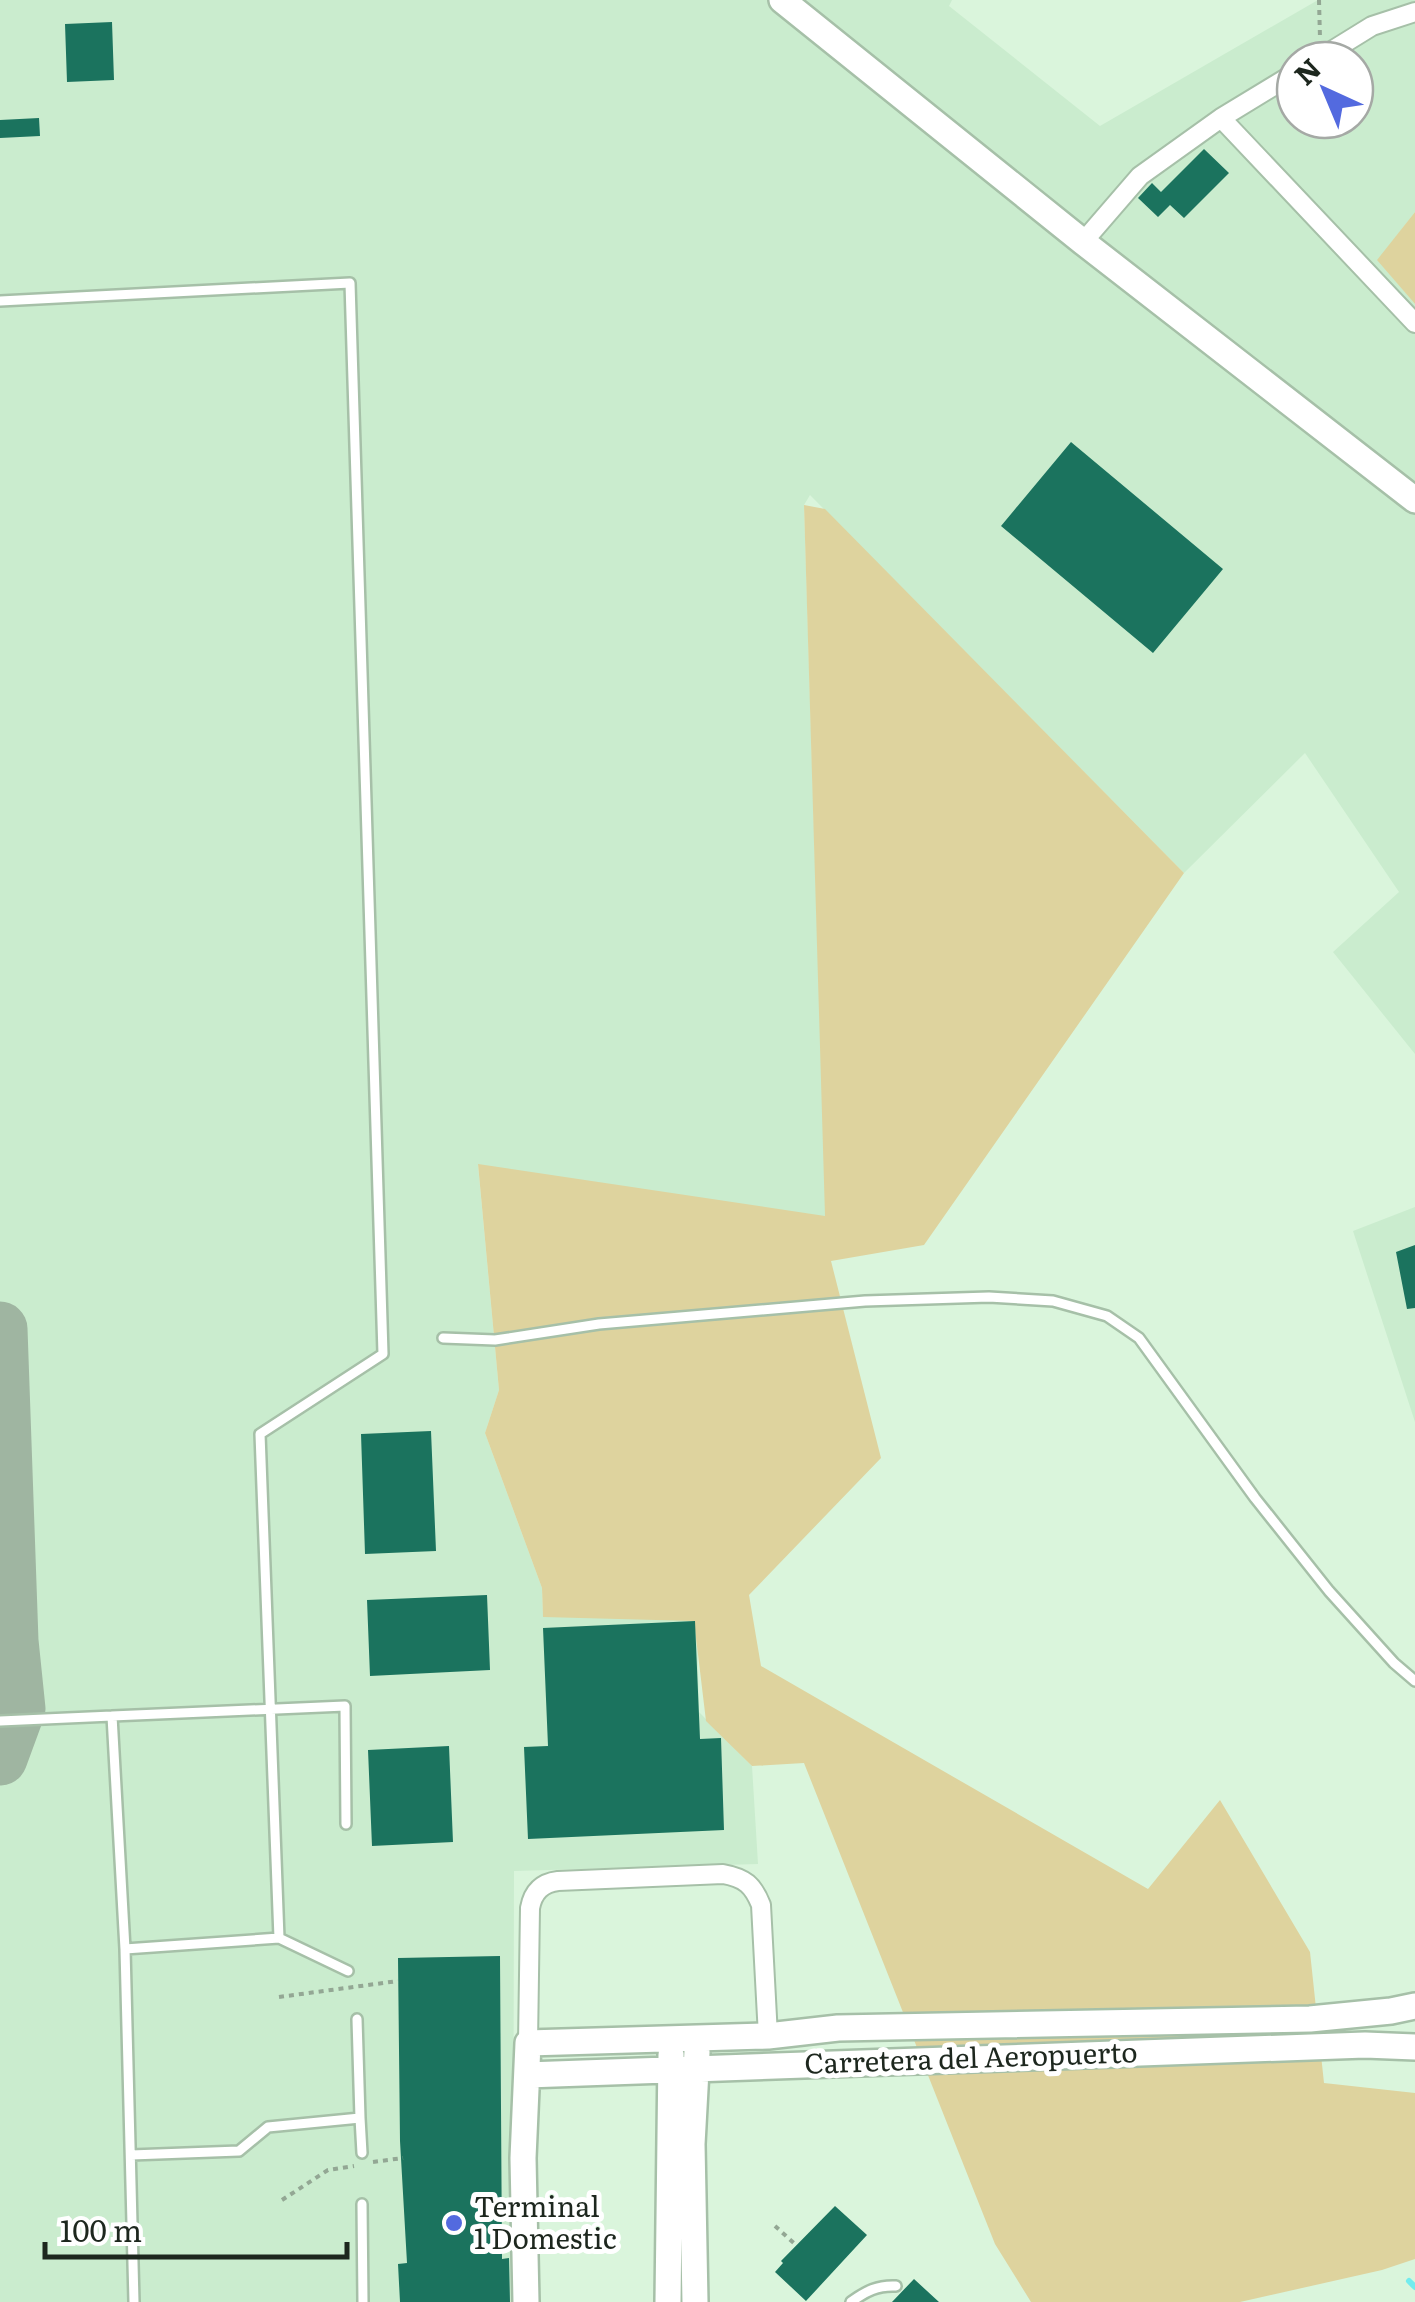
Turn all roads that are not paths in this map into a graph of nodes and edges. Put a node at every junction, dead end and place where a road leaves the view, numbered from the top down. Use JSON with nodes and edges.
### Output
{"nodes":[{"id":1,"x":782,"y":0,"type":"edge"},
{"id":2,"x":1415,"y":12,"type":"edge"},
{"id":3,"x":1349,"y":40,"type":"edge"},
{"id":4,"x":1275,"y":85,"type":"edge"},
{"id":5,"x":1221,"y":118,"type":"junction"},
{"id":6,"x":1083,"y":242,"type":"junction"},
{"id":7,"x":0,"y":302,"type":"edge"},
{"id":8,"x":1415,"y":323,"type":"edge"},
{"id":9,"x":1411,"y":488,"type":"edge"},
{"id":10,"x":443,"y":1338,"type":"dead end"},
{"id":11,"x":1415,"y":1681,"type":"edge"},
{"id":12,"x":270,"y":1708,"type":"junction"},
{"id":13,"x":112,"y":1716,"type":"junction"},
{"id":14,"x":0,"y":1722,"type":"edge"},
{"id":15,"x":346,"y":1824,"type":"dead end"},
{"id":16,"x":279,"y":1938,"type":"junction"},
{"id":17,"x":125,"y":1949,"type":"junction"},
{"id":18,"x":348,"y":1971,"type":"dead end"},
{"id":19,"x":1415,"y":2006,"type":"edge"},
{"id":20,"x":357,"y":2019,"type":"dead end"},
{"id":21,"x":768,"y":2036,"type":"junction"},
{"id":22,"x":699,"y":2038,"type":"junction"},
{"id":23,"x":670,"y":2040,"type":"junction"},
{"id":24,"x":528,"y":2044,"type":"junction"},
{"id":25,"x":1415,"y":2047,"type":"edge"},
{"id":26,"x":682,"y":2068,"type":"junction"},
{"id":27,"x":527,"y":2075,"type":"junction"},
{"id":28,"x":360,"y":2118,"type":"junction"},
{"id":29,"x":362,"y":2152,"type":"dead end"},
{"id":30,"x":130,"y":2156,"type":"junction"},
{"id":31,"x":362,"y":2204,"type":"dead end"},
{"id":32,"x":896,"y":2286,"type":"dead end"},
{"id":33,"x":134,"y":2302,"type":"edge"},
{"id":34,"x":363,"y":2302,"type":"edge"},
{"id":35,"x":526,"y":2302,"type":"edge"},
{"id":36,"x":668,"y":2302,"type":"edge"},
{"id":37,"x":696,"y":2302,"type":"edge"},
{"id":38,"x":852,"y":2302,"type":"edge"}],
"edges":[{"from":1,"to":6,"type":"street"},
{"from":2,"to":3,"type":"street"},
{"from":4,"to":5,"type":"street"},
{"from":5,"to":6,"type":"street"},
{"from":5,"to":8,"type":"street"},
{"from":6,"to":9,"type":"street"},
{"from":7,"to":12,"type":"lane"},
{"from":10,"to":11,"type":"lane"},
{"from":12,"to":13,"type":"lane"},
{"from":12,"to":15,"type":"lane"},
{"from":12,"to":16,"type":"lane"},
{"from":13,"to":14,"type":"lane"},
{"from":13,"to":17,"type":"lane"},
{"from":16,"to":17,"type":"lane"},
{"from":16,"to":18,"type":"lane"},
{"from":17,"to":30,"type":"lane"},
{"from":19,"to":21,"type":"street","name":"Carretera del Aeropuerto"},
{"from":20,"to":28,"type":"lane"},
{"from":21,"to":22,"type":"street","name":"Carretera del Aeropuerto"},
{"from":21,"to":24,"type":"street"},
{"from":22,"to":23,"type":"street","name":"Carretera del Aeropuerto"},
{"from":22,"to":26,"type":"street"},
{"from":23,"to":24,"type":"street","name":"Carretera del Aeropuerto"},
{"from":23,"to":26,"type":"street"},
{"from":24,"to":27,"type":"street"},
{"from":25,"to":26,"type":"street","name":"Carretera del Aeropuerto"},
{"from":26,"to":27,"type":"street","name":"Carretera del Aeropuerto"},
{"from":26,"to":36,"type":"street"},
{"from":26,"to":37,"type":"street"},
{"from":27,"to":35,"type":"street"},
{"from":28,"to":29,"type":"lane"},
{"from":28,"to":30,"type":"lane"},
{"from":30,"to":33,"type":"lane"},
{"from":31,"to":34,"type":"lane"},
{"from":32,"to":38,"type":"lane"}]}
